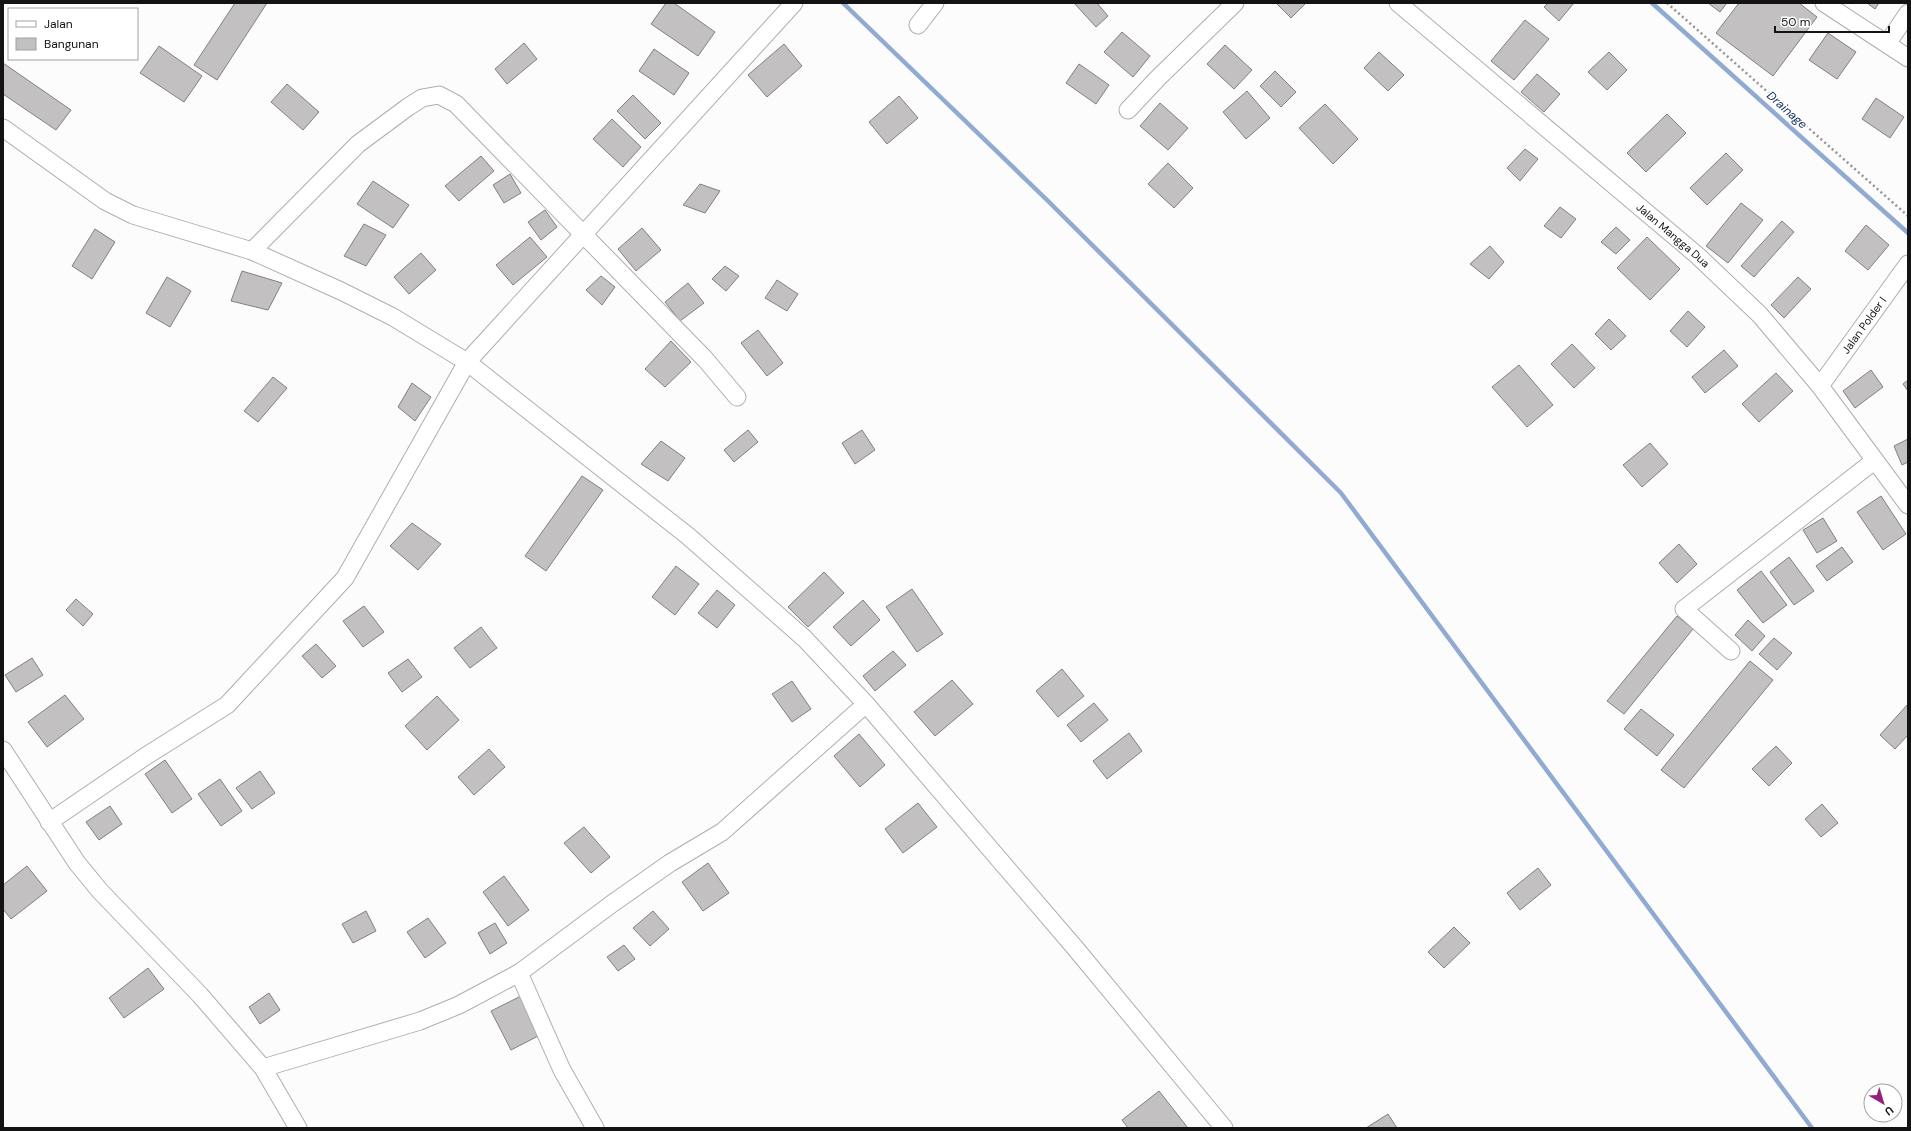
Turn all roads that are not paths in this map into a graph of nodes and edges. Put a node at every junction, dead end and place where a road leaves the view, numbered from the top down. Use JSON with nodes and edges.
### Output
{"nodes":[{"id":1,"x":794,"y":3,"type":"edge"},
{"id":2,"x":934,"y":3,"type":"edge"},
{"id":3,"x":1235,"y":3,"type":"edge"},
{"id":4,"x":1398,"y":3,"type":"edge"},
{"id":5,"x":1824,"y":3,"type":"edge"},
{"id":6,"x":1908,"y":13,"type":"edge"},
{"id":7,"x":918,"y":24,"type":"dead end"},
{"id":8,"x":1887,"y":44,"type":"junction"},
{"id":9,"x":1908,"y":58,"type":"edge"},
{"id":10,"x":1128,"y":110,"type":"dead end"},
{"id":11,"x":3,"y":128,"type":"edge"},
{"id":12,"x":584,"y":234,"type":"junction"},
{"id":13,"x":252,"y":251,"type":"junction"},
{"id":14,"x":1908,"y":264,"type":"edge"},
{"id":15,"x":467,"y":362,"type":"junction"},
{"id":16,"x":1820,"y":386,"type":"junction"},
{"id":17,"x":737,"y":397,"type":"dead end"},
{"id":18,"x":1874,"y":461,"type":"junction"},
{"id":19,"x":1908,"y":505,"type":"edge"},
{"id":20,"x":1731,"y":651,"type":"dead end"},
{"id":21,"x":866,"y":704,"type":"junction"},
{"id":22,"x":3,"y":750,"type":"edge"},
{"id":23,"x":49,"y":822,"type":"junction"},
{"id":24,"x":519,"y":973,"type":"junction"},
{"id":25,"x":264,"y":1068,"type":"junction"},
{"id":26,"x":298,"y":1128,"type":"edge"},
{"id":27,"x":595,"y":1128,"type":"edge"},
{"id":28,"x":1224,"y":1128,"type":"edge"}],
"edges":[{"from":1,"to":12,"type":"street"},
{"from":2,"to":7,"type":"street"},
{"from":3,"to":10,"type":"street"},
{"from":4,"to":16,"type":"street","name":"Jalan Mangga Dua"},
{"from":5,"to":8,"type":"street"},
{"from":6,"to":8,"type":"street"},
{"from":8,"to":9,"type":"street"},
{"from":11,"to":13,"type":"street"},
{"from":12,"to":13,"type":"street"},
{"from":12,"to":15,"type":"street"},
{"from":12,"to":17,"type":"street"},
{"from":13,"to":15,"type":"street"},
{"from":14,"to":16,"type":"street","name":"Jalan Polder I"},
{"from":15,"to":21,"type":"street"},
{"from":15,"to":23,"type":"street"},
{"from":16,"to":18,"type":"street","name":"Jalan Mangga Dua"},
{"from":18,"to":19,"type":"street","name":"Jalan Mangga Dua"},
{"from":18,"to":20,"type":"street"},
{"from":21,"to":24,"type":"street"},
{"from":21,"to":28,"type":"street"},
{"from":22,"to":23,"type":"street"},
{"from":23,"to":25,"type":"street"},
{"from":24,"to":25,"type":"street"},
{"from":24,"to":27,"type":"street"},
{"from":25,"to":26,"type":"street"}]}
